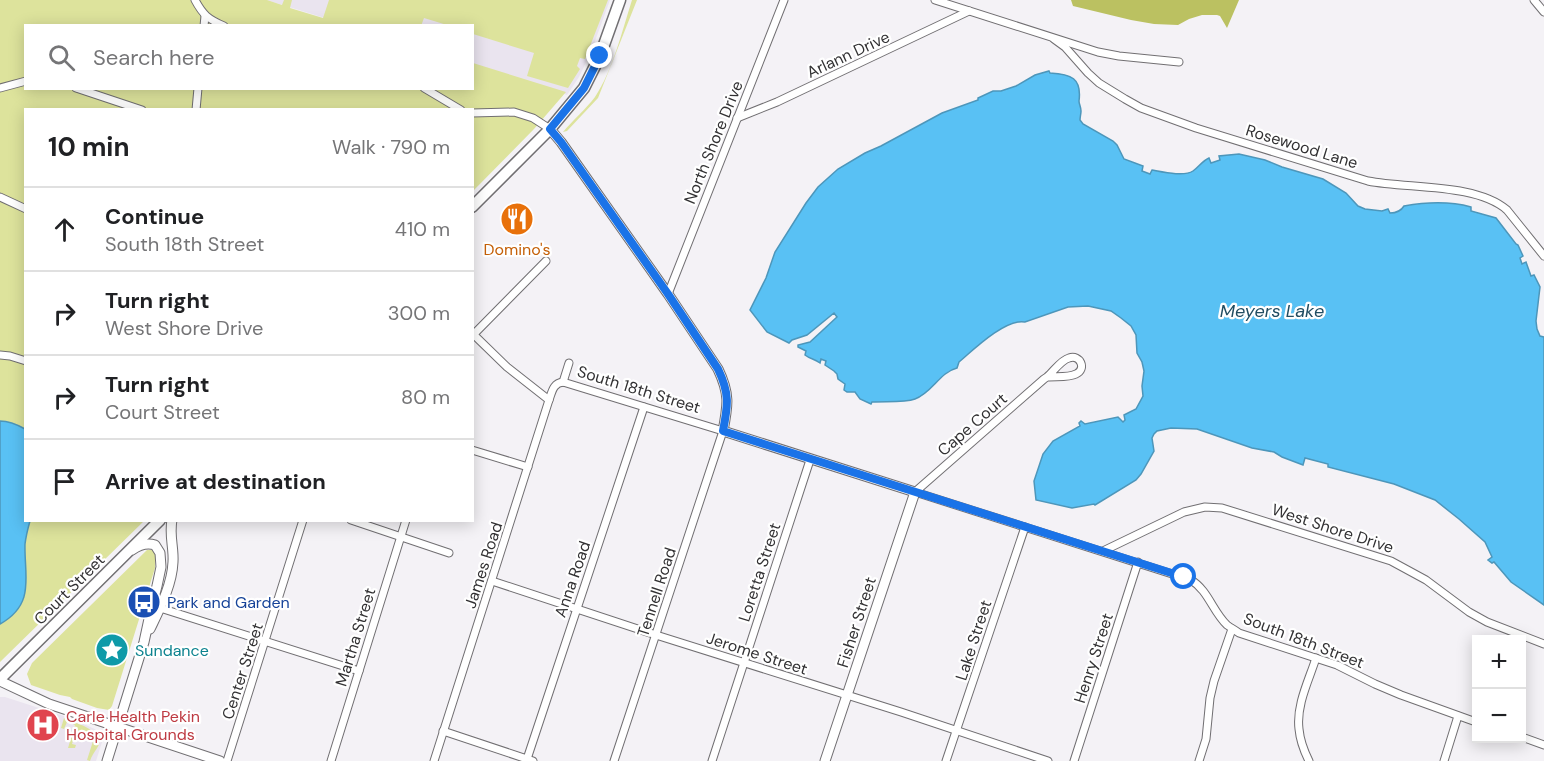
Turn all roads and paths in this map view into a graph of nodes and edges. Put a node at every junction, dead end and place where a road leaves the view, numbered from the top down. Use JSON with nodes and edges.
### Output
{"nodes":[{"id":1,"x":195,"y":0,"type":"edge"},
{"id":2,"x":620,"y":0,"type":"edge"},
{"id":3,"x":784,"y":0,"type":"edge"},
{"id":4,"x":935,"y":0,"type":"edge"},
{"id":5,"x":1534,"y":0,"type":"edge"},
{"id":6,"x":969,"y":11,"type":"junction"},
{"id":7,"x":1544,"y":12,"type":"edge"},
{"id":8,"x":205,"y":16,"type":"junction"},
{"id":9,"x":204,"y":24,"type":"edge"},
{"id":10,"x":220,"y":24,"type":"edge"},
{"id":11,"x":1054,"y":39,"type":"junction"},
{"id":12,"x":1179,"y":62,"type":"dead end"},
{"id":13,"x":24,"y":82,"type":"edge"},
{"id":14,"x":0,"y":88,"type":"edge"},
{"id":15,"x":82,"y":90,"type":"edge"},
{"id":16,"x":198,"y":90,"type":"edge"},
{"id":17,"x":427,"y":90,"type":"edge"},
{"id":18,"x":136,"y":108,"type":"edge"},
{"id":19,"x":196,"y":108,"type":"edge"},
{"id":20,"x":458,"y":108,"type":"edge"},
{"id":21,"x":474,"y":113,"type":"edge"},
{"id":22,"x":737,"y":118,"type":"junction"},
{"id":23,"x":550,"y":129,"type":"junction"},
{"id":24,"x":0,"y":197,"type":"edge"},
{"id":25,"x":474,"y":205,"type":"edge"},
{"id":26,"x":24,"y":208,"type":"edge"},
{"id":27,"x":1544,"y":256,"type":"edge"},
{"id":28,"x":546,"y":261,"type":"dead end"},
{"id":29,"x":668,"y":294,"type":"junction"},
{"id":30,"x":474,"y":333,"type":"edge"},
{"id":31,"x":474,"y":335,"type":"edge"},
{"id":32,"x":0,"y":355,"type":"edge"},
{"id":33,"x":24,"y":360,"type":"edge"},
{"id":34,"x":569,"y":363,"type":"dead end"},
{"id":35,"x":1047,"y":377,"type":"junction"},
{"id":36,"x":563,"y":382,"type":"junction"},
{"id":37,"x":549,"y":400,"type":"junction"},
{"id":38,"x":644,"y":407,"type":"junction"},
{"id":39,"x":723,"y":431,"type":"junction"},
{"id":40,"x":474,"y":451,"type":"edge"},
{"id":41,"x":810,"y":460,"type":"junction"},
{"id":42,"x":528,"y":467,"type":"junction"},
{"id":43,"x":915,"y":492,"type":"junction"},
{"id":44,"x":158,"y":522,"type":"edge"},
{"id":45,"x":172,"y":522,"type":"edge"},
{"id":46,"x":302,"y":522,"type":"edge"},
{"id":47,"x":357,"y":522,"type":"edge"},
{"id":48,"x":405,"y":522,"type":"edge"},
{"id":49,"x":1025,"y":527,"type":"junction"},
{"id":50,"x":401,"y":537,"type":"junction"},
{"id":51,"x":1103,"y":551,"type":"junction"},
{"id":52,"x":449,"y":553,"type":"dead end"},
{"id":53,"x":123,"y":557,"type":"junction"},
{"id":54,"x":1138,"y":562,"type":"junction"},
{"id":55,"x":492,"y":581,"type":"junction"},
{"id":56,"x":156,"y":607,"type":"junction"},
{"id":57,"x":576,"y":609,"type":"junction"},
{"id":58,"x":1232,"y":628,"type":"junction"},
{"id":59,"x":656,"y":635,"type":"junction"},
{"id":60,"x":265,"y":641,"type":"junction"},
{"id":61,"x":1544,"y":644,"type":"edge"},
{"id":62,"x":1316,"y":658,"type":"junction"},
{"id":63,"x":744,"y":663,"type":"junction"},
{"id":64,"x":359,"y":671,"type":"junction"},
{"id":65,"x":0,"y":680,"type":"edge"},
{"id":66,"x":848,"y":695,"type":"junction"},
{"id":67,"x":1458,"y":716,"type":"junction"},
{"id":68,"x":1472,"y":721,"type":"edge"},
{"id":69,"x":118,"y":728,"type":"junction"},
{"id":70,"x":443,"y":731,"type":"junction"},
{"id":71,"x":956,"y":731,"type":"junction"},
{"id":72,"x":1526,"y":739,"type":"edge"},
{"id":73,"x":1544,"y":745,"type":"edge"},
{"id":74,"x":530,"y":760,"type":"edge"},
{"id":75,"x":107,"y":761,"type":"edge"},
{"id":76,"x":220,"y":761,"type":"edge"},
{"id":77,"x":227,"y":761,"type":"edge"},
{"id":78,"x":331,"y":761,"type":"edge"},
{"id":79,"x":434,"y":761,"type":"edge"},
{"id":80,"x":614,"y":761,"type":"edge"},
{"id":81,"x":712,"y":761,"type":"edge"},
{"id":82,"x":825,"y":761,"type":"edge"},
{"id":83,"x":946,"y":761,"type":"edge"},
{"id":84,"x":1048,"y":761,"type":"edge"},
{"id":85,"x":1074,"y":761,"type":"edge"},
{"id":86,"x":1199,"y":761,"type":"edge"},
{"id":87,"x":1308,"y":761,"type":"edge"},
{"id":88,"x":1444,"y":761,"type":"edge"}],
"edges":[{"from":1,"to":8,"type":"street"},
{"from":2,"to":23,"type":"main road"},
{"from":3,"to":22,"type":"street","name":"North Shore Drive"},
{"from":4,"to":6,"type":"street"},
{"from":5,"to":7,"type":"street"},
{"from":6,"to":11,"type":"street"},
{"from":6,"to":22,"type":"street","name":"Arlann Drive"},
{"from":8,"to":9,"type":"street"},
{"from":8,"to":10,"type":"street"},
{"from":11,"to":12,"type":"street"},
{"from":11,"to":27,"type":"street","name":"Rosewood Lane"},
{"from":13,"to":14,"type":"street"},
{"from":15,"to":18,"type":"street"},
{"from":16,"to":19,"type":"street"},
{"from":17,"to":20,"type":"street"},
{"from":21,"to":23,"type":"street"},
{"from":22,"to":29,"type":"street","name":"North Shore Drive"},
{"from":23,"to":25,"type":"main road"},
{"from":23,"to":29,"type":"street"},
{"from":24,"to":26,"type":"street"},
{"from":28,"to":30,"type":"street"},
{"from":29,"to":39,"type":"street"},
{"from":31,"to":37,"type":"street"},
{"from":32,"to":33,"type":"street"},
{"from":34,"to":36,"type":"street"},
{"from":35,"to":35,"type":"street","name":"Cape Court"},
{"from":35,"to":43,"type":"street","name":"Cape Court"},
{"from":36,"to":37,"type":"street","name":"James Road"},
{"from":36,"to":38,"type":"street","name":"South 18th Street"},
{"from":37,"to":42,"type":"street","name":"James Road"},
{"from":38,"to":39,"type":"street","name":"South 18th Street"},
{"from":38,"to":57,"type":"street","name":"Anna Road"},
{"from":39,"to":41,"type":"street","name":"South 18th Street"},
{"from":39,"to":59,"type":"street","name":"Tennell Road"},
{"from":40,"to":42,"type":"street"},
{"from":41,"to":43,"type":"street","name":"South 18th Street"},
{"from":41,"to":63,"type":"street","name":"Loretta Street"},
{"from":42,"to":55,"type":"street","name":"James Road"},
{"from":43,"to":49,"type":"street","name":"South 18th Street"},
{"from":43,"to":66,"type":"street","name":"Fisher Street"},
{"from":44,"to":53,"type":"main road","name":"Court Street"},
{"from":45,"to":56,"type":"street"},
{"from":46,"to":60,"type":"street","name":"Center Street"},
{"from":47,"to":50,"type":"street"},
{"from":48,"to":50,"type":"street","name":"Martha Street"},
{"from":49,"to":51,"type":"street","name":"South 18th Street"},
{"from":49,"to":71,"type":"street","name":"Lake Street"},
{"from":50,"to":52,"type":"street"},
{"from":50,"to":64,"type":"street","name":"Martha Street"},
{"from":51,"to":54,"type":"street","name":"South 18th Street"},
{"from":51,"to":61,"type":"street","name":"West Shore Drive"},
{"from":53,"to":56,"type":"street"},
{"from":53,"to":65,"type":"main road","name":"Court Street"},
{"from":54,"to":58,"type":"street","name":"South 18th Street"},
{"from":54,"to":85,"type":"street","name":"Henry Street"},
{"from":55,"to":57,"type":"street","name":"Jerome Street"},
{"from":55,"to":70,"type":"street","name":"James Road"},
{"from":56,"to":60,"type":"street"},
{"from":56,"to":69,"type":"street"},
{"from":57,"to":59,"type":"street","name":"Jerome Street"},
{"from":57,"to":74,"type":"street","name":"Anna Road"},
{"from":58,"to":62,"type":"street","name":"South 18th Street"},
{"from":58,"to":86,"type":"street"},
{"from":59,"to":63,"type":"street","name":"Jerome Street"},
{"from":59,"to":80,"type":"street","name":"Tennell Road"},
{"from":60,"to":64,"type":"street"},
{"from":60,"to":77,"type":"street","name":"Center Street"},
{"from":62,"to":67,"type":"street","name":"South 18th Street"},
{"from":62,"to":87,"type":"street"},
{"from":63,"to":66,"type":"street","name":"Jerome Street"},
{"from":63,"to":81,"type":"street","name":"Loretta Street"},
{"from":64,"to":78,"type":"street","name":"Martha Street"},
{"from":65,"to":69,"type":"street"},
{"from":66,"to":71,"type":"street","name":"Jerome Street"},
{"from":66,"to":82,"type":"street","name":"Fisher Street"},
{"from":67,"to":68,"type":"street","name":"South 18th Street"},
{"from":67,"to":88,"type":"street"},
{"from":69,"to":75,"type":"street"},
{"from":69,"to":76,"type":"street"},
{"from":70,"to":74,"type":"street"},
{"from":70,"to":79,"type":"street","name":"James Road"},
{"from":71,"to":83,"type":"street","name":"Lake Street"},
{"from":71,"to":84,"type":"street","name":"Jerome Street"},
{"from":72,"to":73,"type":"street"}]}
